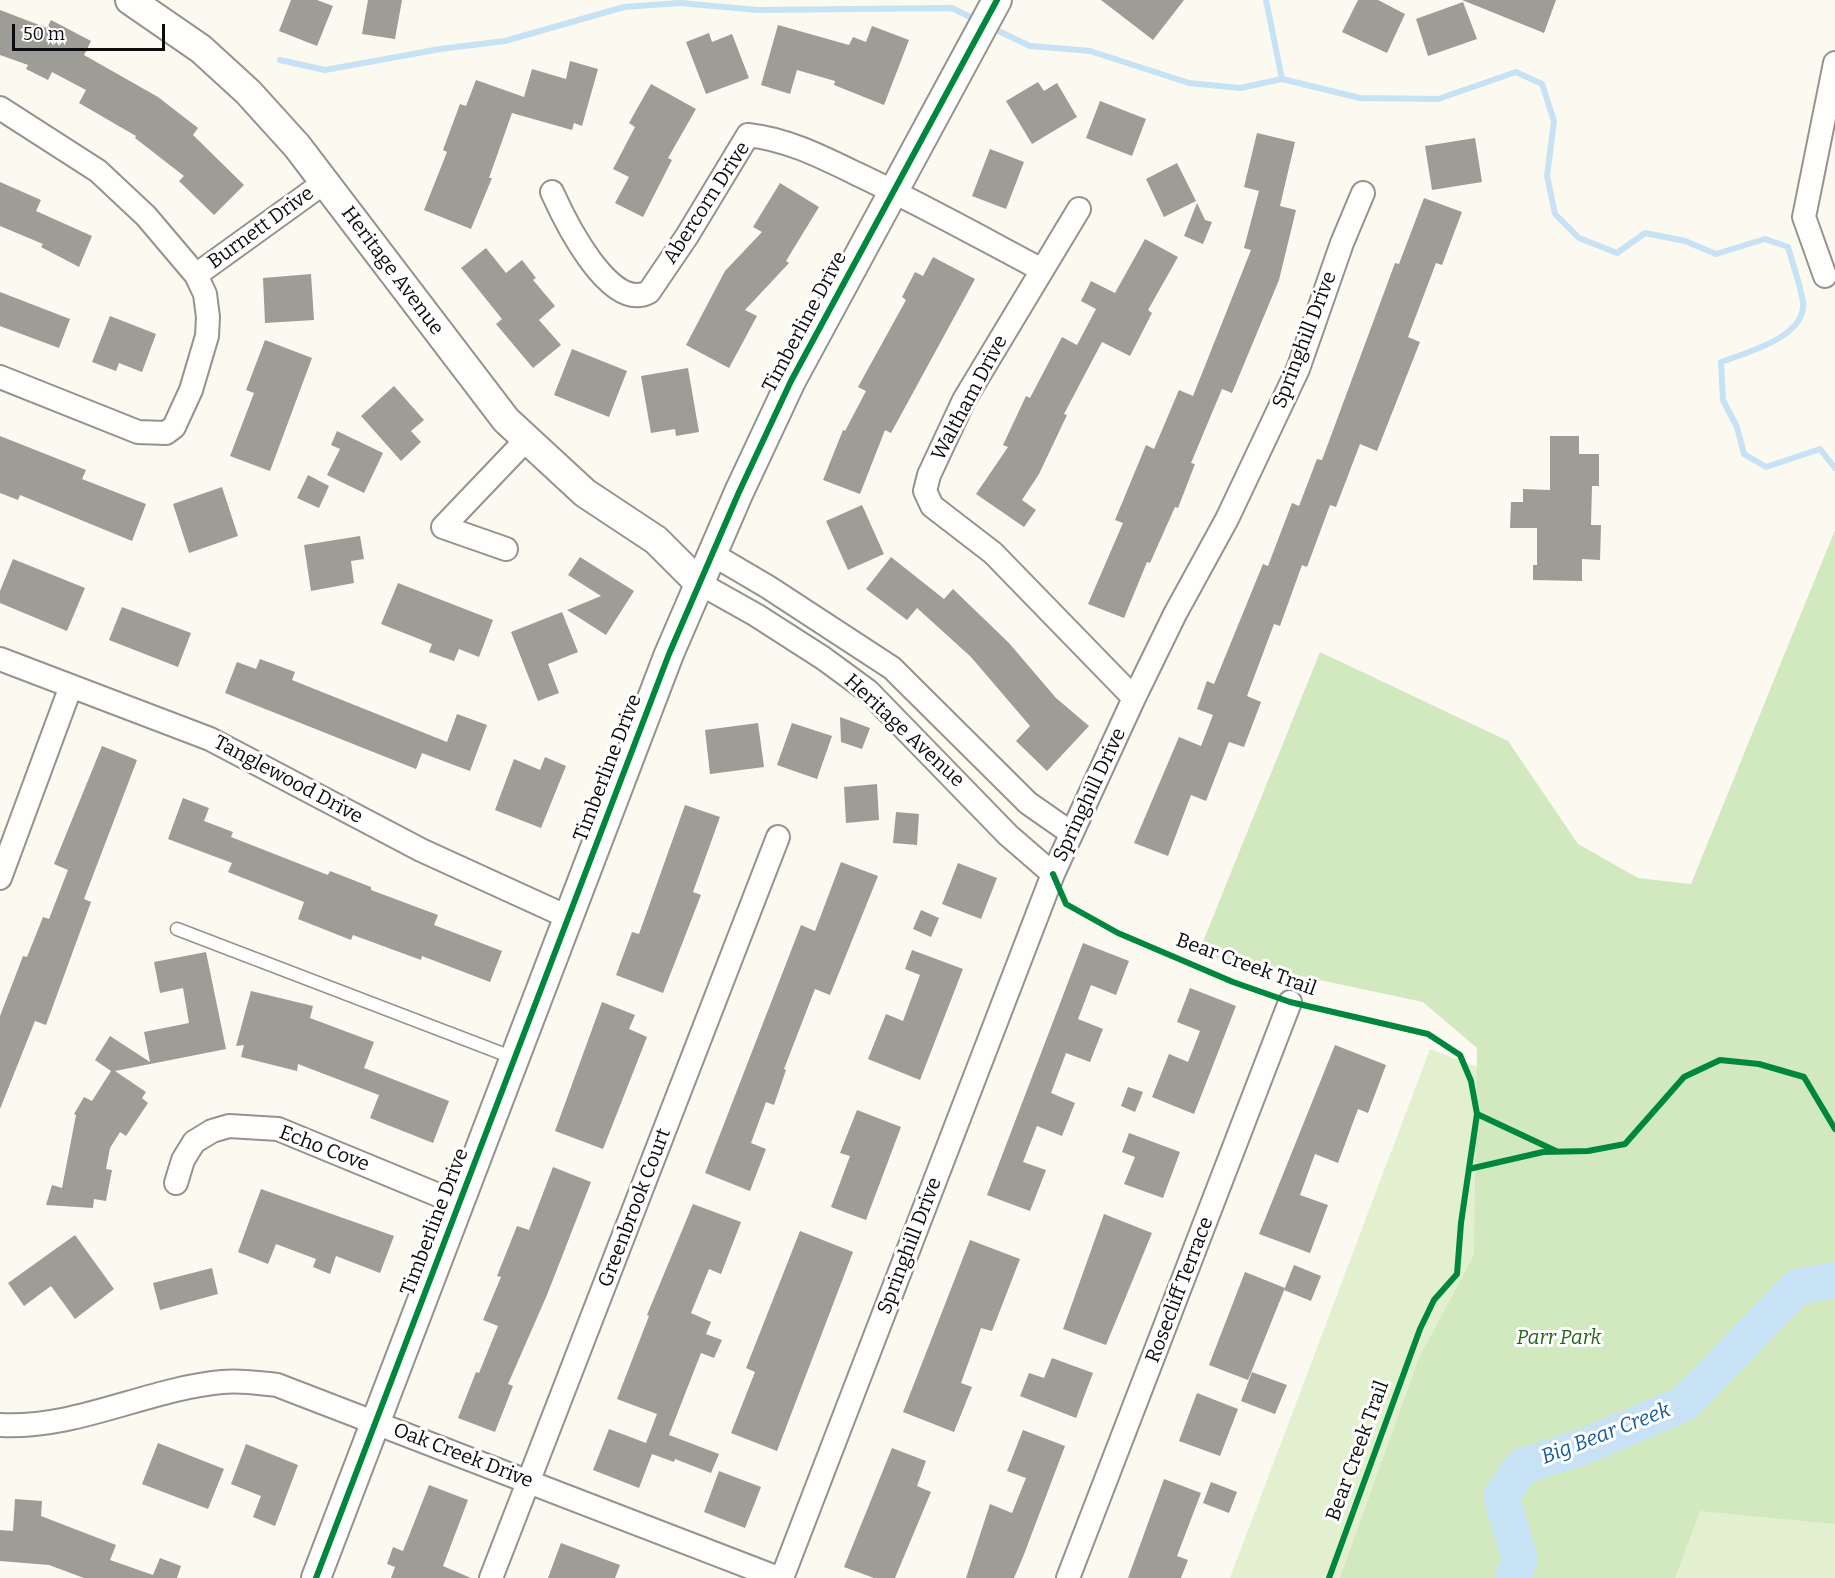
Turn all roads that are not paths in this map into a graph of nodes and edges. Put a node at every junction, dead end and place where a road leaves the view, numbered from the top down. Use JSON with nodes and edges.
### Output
{"nodes":[{"id":1,"x":130,"y":0,"type":"edge"},
{"id":2,"x":997,"y":0,"type":"edge"},
{"id":3,"x":1835,"y":63,"type":"edge"},
{"id":4,"x":0,"y":108,"type":"edge"},
{"id":5,"x":325,"y":182,"type":"junction"},
{"id":6,"x":894,"y":191,"type":"junction"},
{"id":7,"x":552,"y":192,"type":"dead end"},
{"id":8,"x":1363,"y":193,"type":"dead end"},
{"id":9,"x":1079,"y":209,"type":"dead end"},
{"id":10,"x":1042,"y":270,"type":"junction"},
{"id":11,"x":196,"y":275,"type":"junction"},
{"id":12,"x":1825,"y":276,"type":"dead end"},
{"id":13,"x":0,"y":378,"type":"edge"},
{"id":14,"x":526,"y":440,"type":"junction"},
{"id":15,"x":656,"y":540,"type":"junction"},
{"id":16,"x":506,"y":549,"type":"dead end"},
{"id":17,"x":712,"y":554,"type":"junction"},
{"id":18,"x":699,"y":584,"type":"junction"},
{"id":19,"x":0,"y":659,"type":"edge"},
{"id":20,"x":71,"y":687,"type":"junction"},
{"id":21,"x":1134,"y":698,"type":"junction"},
{"id":22,"x":1071,"y":833,"type":"junction"},
{"id":23,"x":778,"y":837,"type":"dead end"},
{"id":24,"x":1053,"y":874,"type":"junction"},
{"id":25,"x":0,"y":878,"type":"edge"},
{"id":26,"x":570,"y":918,"type":"junction"},
{"id":27,"x":177,"y":929,"type":"dead end"},
{"id":28,"x":1290,"y":1002,"type":"dead end"},
{"id":29,"x":516,"y":1059,"type":"junction"},
{"id":30,"x":176,"y":1183,"type":"dead end"},
{"id":31,"x":460,"y":1204,"type":"junction"},
{"id":32,"x":375,"y":1423,"type":"junction"},
{"id":33,"x":0,"y":1425,"type":"edge"},
{"id":34,"x":529,"y":1482,"type":"junction"},
{"id":35,"x":316,"y":1578,"type":"edge"},
{"id":36,"x":491,"y":1578,"type":"edge"},
{"id":37,"x":780,"y":1578,"type":"edge"},
{"id":38,"x":1068,"y":1578,"type":"edge"}],
"edges":[{"from":1,"to":5,"type":"street","name":"Heritage Avenue"},
{"from":2,"to":6,"type":"street","name":"Timberline Drive"},
{"from":3,"to":12,"type":"street"},
{"from":4,"to":11,"type":"street"},
{"from":5,"to":11,"type":"street","name":"Burnett Drive"},
{"from":5,"to":14,"type":"street","name":"Heritage Avenue"},
{"from":6,"to":7,"type":"street","name":"Abercorn Drive"},
{"from":6,"to":10,"type":"street","name":"Abercorn Drive"},
{"from":6,"to":17,"type":"street","name":"Timberline Drive"},
{"from":8,"to":21,"type":"street","name":"Springhill Drive"},
{"from":9,"to":10,"type":"street","name":"Waltham Drive"},
{"from":10,"to":21,"type":"street","name":"Waltham Drive"},
{"from":11,"to":13,"type":"street"},
{"from":14,"to":15,"type":"street","name":"Heritage Avenue"},
{"from":14,"to":16,"type":"street"},
{"from":15,"to":17,"type":"street","name":"Heritage Avenue"},
{"from":15,"to":18,"type":"street","name":"Heritage Avenue"},
{"from":17,"to":18,"type":"street","name":"Timberline Drive"},
{"from":17,"to":22,"type":"street","name":"Heritage Avenue"},
{"from":18,"to":24,"type":"street","name":"Heritage Avenue"},
{"from":18,"to":26,"type":"street","name":"Timberline Drive"},
{"from":19,"to":20,"type":"street","name":"Tanglewood Drive"},
{"from":20,"to":25,"type":"street"},
{"from":20,"to":26,"type":"street","name":"Tanglewood Drive"},
{"from":21,"to":22,"type":"street","name":"Springhill Drive"},
{"from":22,"to":24,"type":"street","name":"Springhill Drive"},
{"from":23,"to":34,"type":"street","name":"Greenbrook Court"},
{"from":24,"to":37,"type":"street","name":"Springhill Drive"},
{"from":26,"to":29,"type":"street","name":"Timberline Drive"},
{"from":27,"to":29,"type":"lane"},
{"from":28,"to":38,"type":"street","name":"Rosecliff Terrace"},
{"from":29,"to":31,"type":"street","name":"Timberline Drive"},
{"from":30,"to":31,"type":"street","name":"Echo Cove"},
{"from":31,"to":32,"type":"street","name":"Timberline Drive"},
{"from":32,"to":33,"type":"street","name":"Oak Creek Drive"},
{"from":32,"to":34,"type":"street","name":"Oak Creek Drive"},
{"from":32,"to":35,"type":"street","name":"Timberline Drive"},
{"from":34,"to":36,"type":"street","name":"Greenbrook Court"},
{"from":34,"to":37,"type":"street","name":"Oak Creek Drive"}]}
